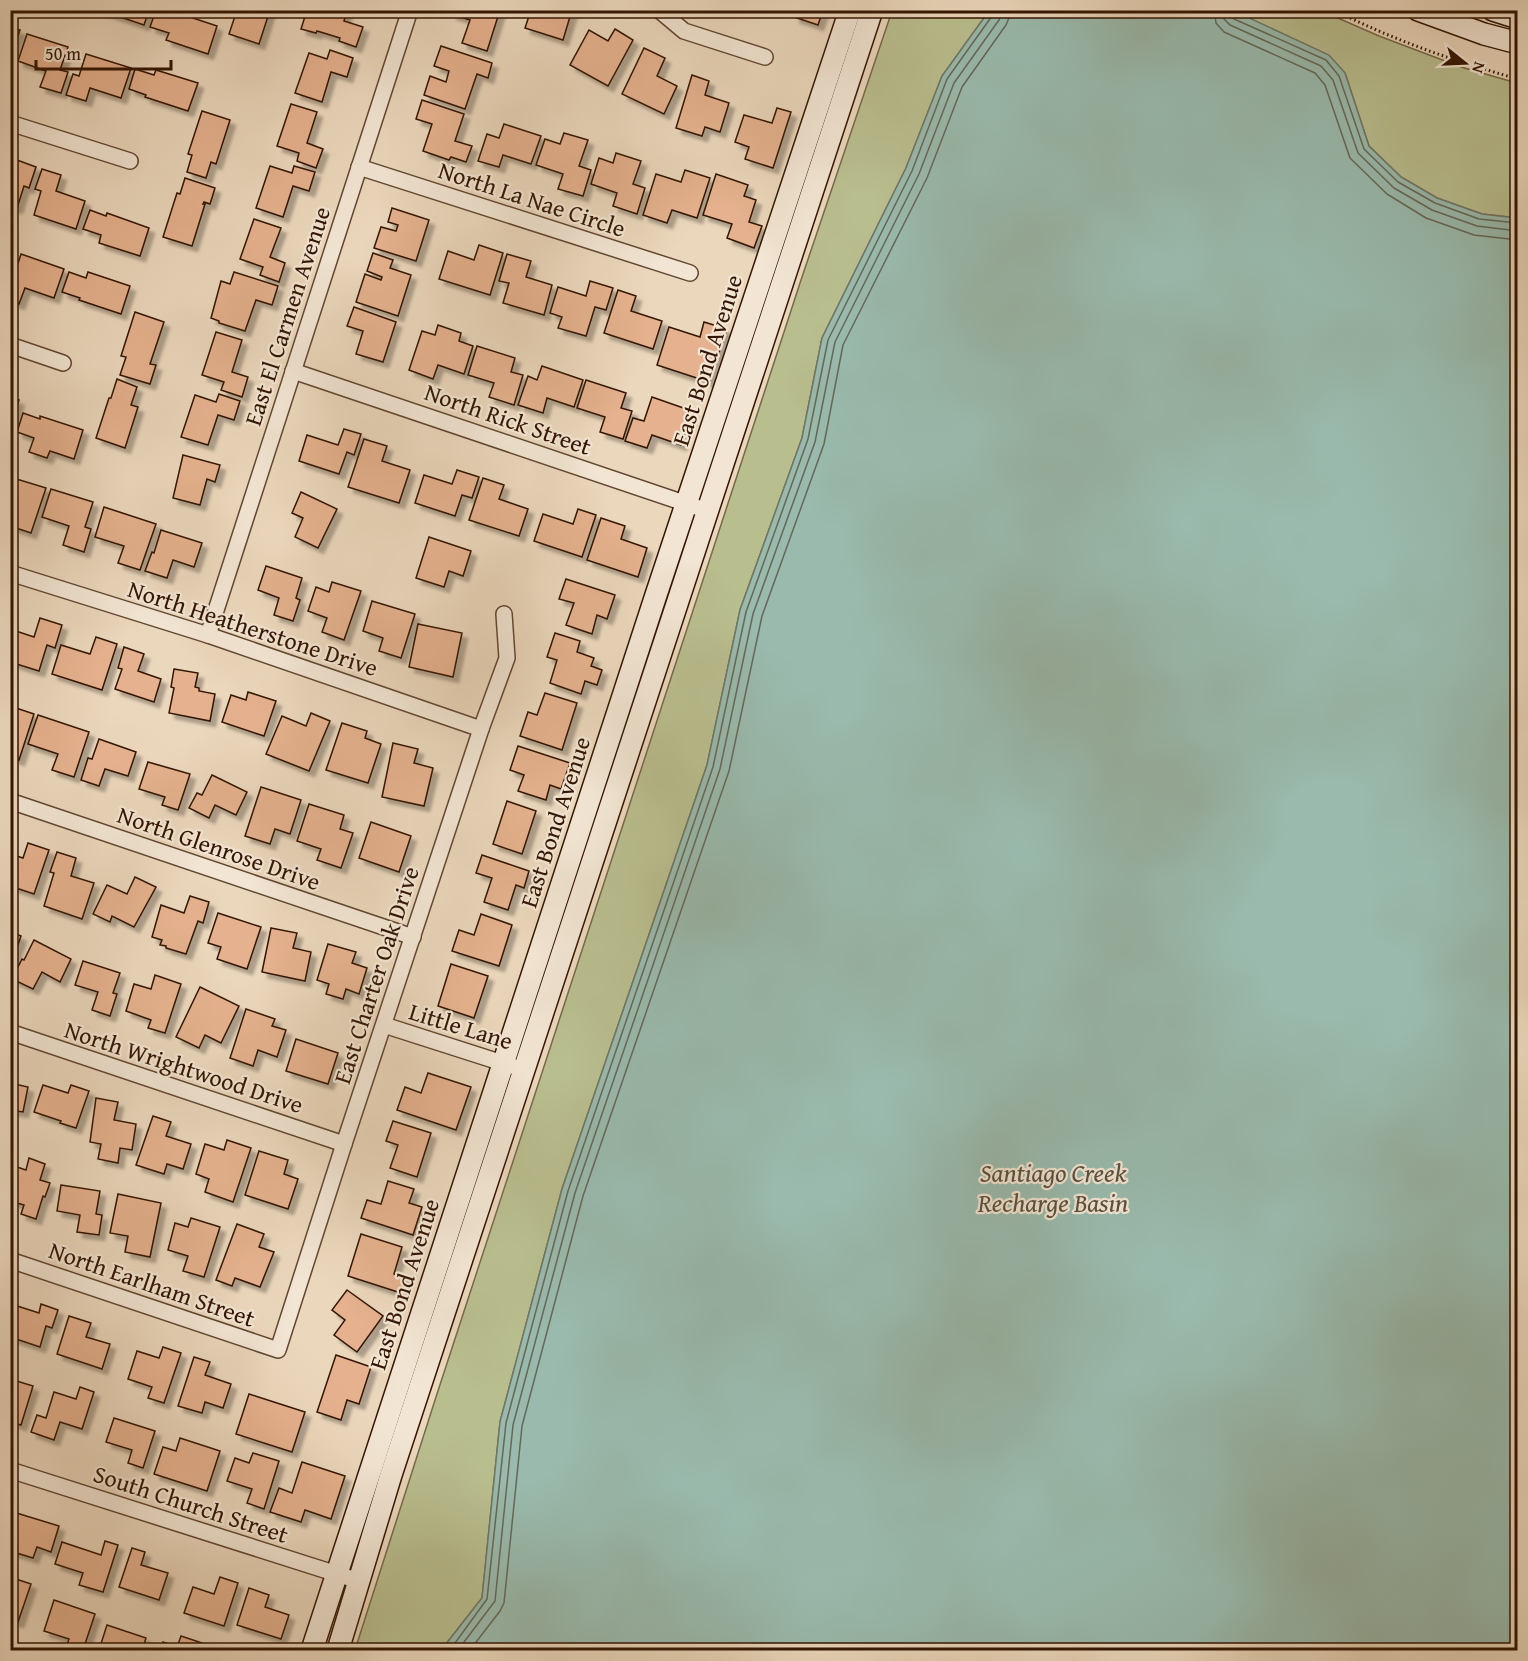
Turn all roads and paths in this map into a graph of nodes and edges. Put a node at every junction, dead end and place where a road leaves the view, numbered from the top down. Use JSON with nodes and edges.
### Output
{"nodes":[{"id":1,"x":410,"y":10,"type":"edge"},
{"id":2,"x":658,"y":10,"type":"edge"},
{"id":3,"x":850,"y":10,"type":"edge"},
{"id":4,"x":872,"y":10,"type":"edge"},
{"id":5,"x":1334,"y":10,"type":"edge"},
{"id":6,"x":1418,"y":10,"type":"edge"},
{"id":7,"x":1493,"y":10,"type":"edge"},
{"id":8,"x":1518,"y":18,"type":"edge"},
{"id":9,"x":1518,"y":43,"type":"edge"},
{"id":10,"x":765,"y":57,"type":"dead end"},
{"id":11,"x":1518,"y":79,"type":"edge"},
{"id":12,"x":10,"y":123,"type":"edge"},
{"id":13,"x":130,"y":161,"type":"dead end"},
{"id":14,"x":359,"y":167,"type":"junction"},
{"id":15,"x":690,"y":273,"type":"dead end"},
{"id":16,"x":10,"y":345,"type":"edge"},
{"id":17,"x":63,"y":363,"type":"dead end"},
{"id":18,"x":293,"y":371,"type":"junction"},
{"id":19,"x":687,"y":504,"type":"junction"},
{"id":20,"x":708,"y":511,"type":"junction"},
{"id":21,"x":10,"y":573,"type":"edge"},
{"id":22,"x":504,"y":614,"type":"dead end"},
{"id":23,"x":208,"y":635,"type":"junction"},
{"id":24,"x":481,"y":729,"type":"junction"},
{"id":25,"x":10,"y":801,"type":"edge"},
{"id":26,"x":413,"y":937,"type":"junction"},
{"id":27,"x":384,"y":1025,"type":"junction"},
{"id":28,"x":10,"y":1032,"type":"edge"},
{"id":29,"x":514,"y":1066,"type":"junction"},
{"id":30,"x":344,"y":1144,"type":"junction"},
{"id":31,"x":10,"y":1260,"type":"edge"},
{"id":32,"x":278,"y":1350,"type":"joint"},
{"id":33,"x":10,"y":1470,"type":"edge"},
{"id":34,"x":337,"y":1574,"type":"junction"},
{"id":35,"x":359,"y":1581,"type":"junction"},
{"id":36,"x":312,"y":1650,"type":"edge"},
{"id":37,"x":338,"y":1650,"type":"edge"}],
"edges":[{"from":1,"to":14,"type":"street","name":"East El Carmen Avenue"},
{"from":2,"to":10,"type":"street"},
{"from":3,"to":19,"type":"street","name":"East Bond Avenue"},
{"from":4,"to":20,"type":"street","name":"East Bond Avenue"},
{"from":5,"to":11,"type":"path"},
{"from":6,"to":9,"type":"street"},
{"from":7,"to":8,"type":"street"},
{"from":12,"to":13,"type":"street"},
{"from":14,"to":15,"type":"street","name":"North La Nae Circle"},
{"from":14,"to":18,"type":"street","name":"East El Carmen Avenue"},
{"from":16,"to":17,"type":"street"},
{"from":18,"to":19,"type":"street","name":"North Rick Street"},
{"from":18,"to":23,"type":"street","name":"East El Carmen Avenue"},
{"from":19,"to":20,"type":"street","name":"North Rick Street"},
{"from":19,"to":29,"type":"street","name":"East Bond Avenue"},
{"from":20,"to":29,"type":"street","name":"East Bond Avenue"},
{"from":21,"to":23,"type":"street","name":"North Heatherstone Drive"},
{"from":22,"to":24,"type":"street","name":"East Charter Oak Drive"},
{"from":23,"to":24,"type":"street","name":"North Heatherstone Drive"},
{"from":24,"to":26,"type":"street","name":"East Charter Oak Drive"},
{"from":25,"to":26,"type":"street","name":"North Glenrose Drive"},
{"from":26,"to":27,"type":"street","name":"East Charter Oak Drive"},
{"from":27,"to":29,"type":"street","name":"Little Lane"},
{"from":27,"to":30,"type":"street","name":"East Charter Oak Drive"},
{"from":28,"to":30,"type":"street","name":"North Wrightwood Drive"},
{"from":29,"to":34,"type":"street","name":"East Bond Avenue"},
{"from":29,"to":35,"type":"street","name":"East Bond Avenue"},
{"from":30,"to":32,"type":"street","name":"East Charter Oak Drive"},
{"from":31,"to":32,"type":"street","name":"North Earlham Street"},
{"from":33,"to":34,"type":"street","name":"South Church Street"},
{"from":34,"to":35,"type":"street","name":"South Church Street"},
{"from":34,"to":36,"type":"street","name":"East Bond Avenue"},
{"from":35,"to":37,"type":"street","name":"East Bond Avenue"}]}
